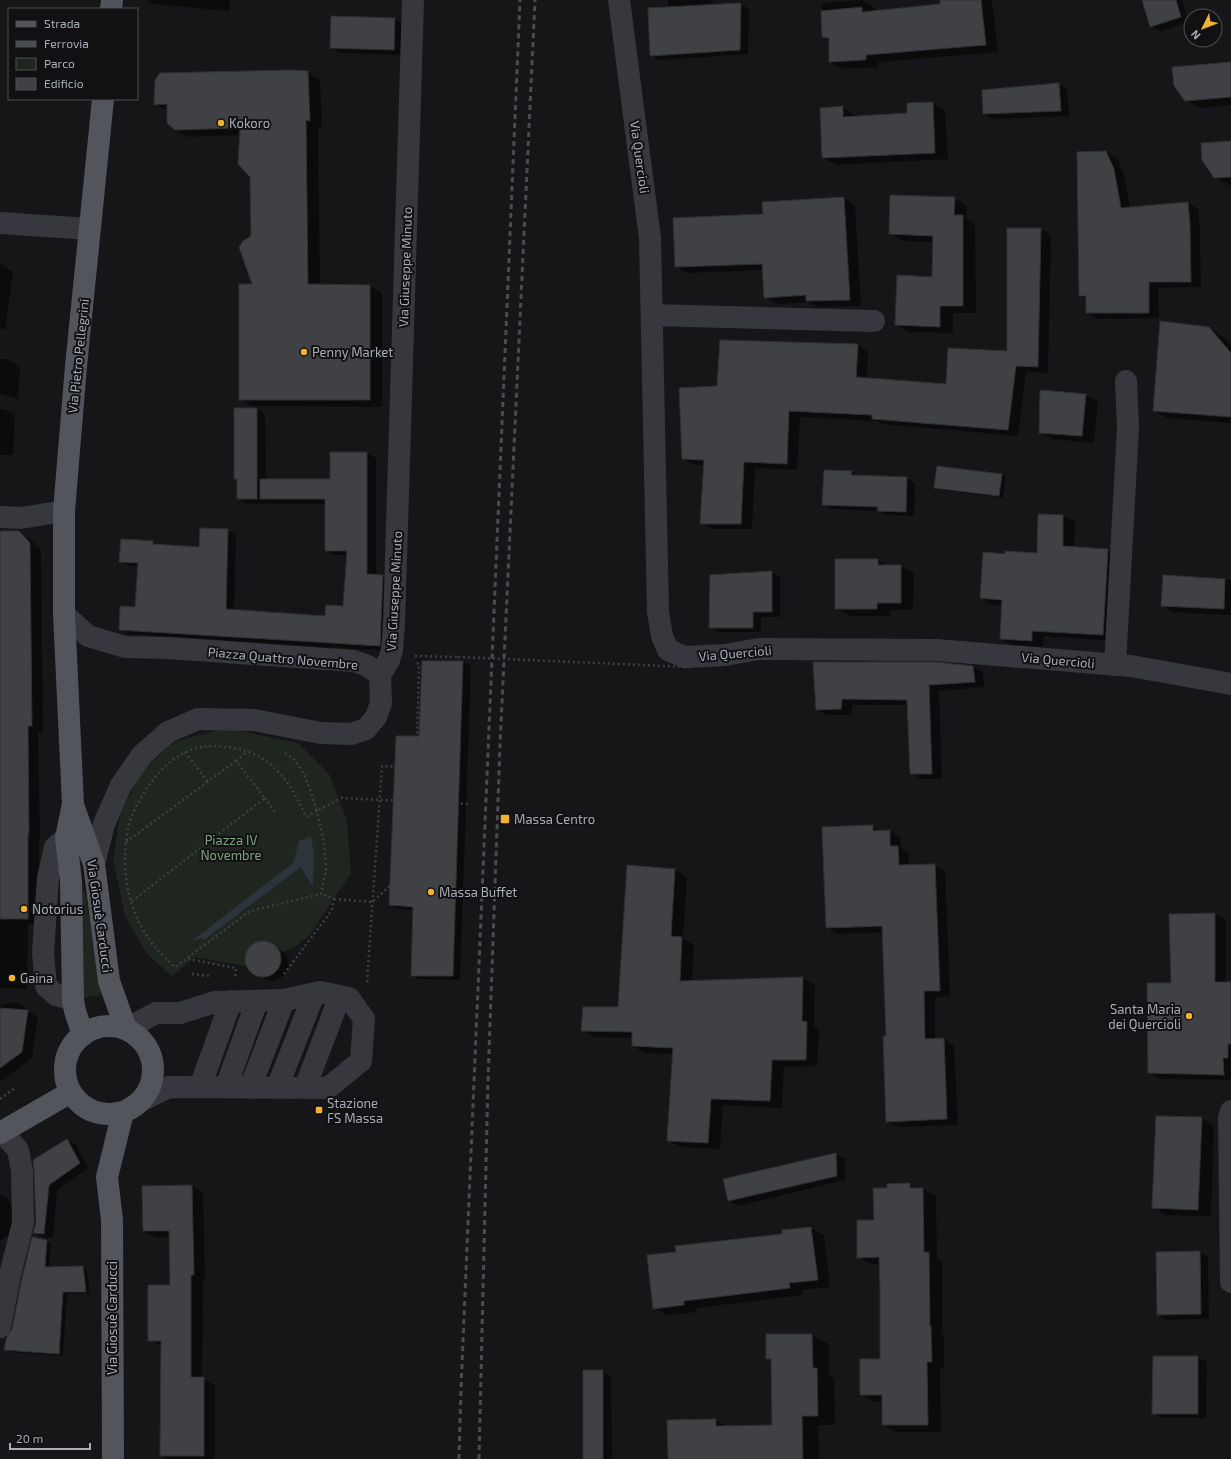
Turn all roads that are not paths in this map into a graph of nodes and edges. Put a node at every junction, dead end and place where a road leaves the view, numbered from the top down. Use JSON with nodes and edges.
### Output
{"nodes":[{"id":1,"x":413,"y":0,"type":"edge"},
{"id":2,"x":619,"y":0,"type":"edge"},
{"id":3,"x":103,"y":100,"type":"edge"},
{"id":4,"x":0,"y":223,"type":"edge"},
{"id":5,"x":90,"y":229,"type":"junction"},
{"id":6,"x":652,"y":316,"type":"junction"},
{"id":7,"x":874,"y":321,"type":"dead end"},
{"id":8,"x":1126,"y":381,"type":"dead end"},
{"id":9,"x":64,"y":511,"type":"junction"},
{"id":10,"x":0,"y":517,"type":"edge"},
{"id":11,"x":64,"y":614,"type":"junction"},
{"id":12,"x":1115,"y":665,"type":"junction"},
{"id":13,"x":380,"y":675,"type":"junction"},
{"id":14,"x":1231,"y":684,"type":"edge"},
{"id":15,"x":73,"y":804,"type":"junction"},
{"id":16,"x":66,"y":838,"type":"junction"},
{"id":17,"x":94,"y":864,"type":"junction"},
{"id":18,"x":314,"y":994,"type":"junction"},
{"id":19,"x":340,"y":996,"type":"junction"},
{"id":20,"x":73,"y":1000,"type":"junction"},
{"id":21,"x":284,"y":1000,"type":"junction"},
{"id":22,"x":231,"y":1001,"type":"junction"},
{"id":23,"x":258,"y":1001,"type":"junction"},
{"id":24,"x":126,"y":1029,"type":"junction"},
{"id":25,"x":83,"y":1035,"type":"junction"},
{"id":26,"x":200,"y":1087,"type":"junction"},
{"id":27,"x":226,"y":1087,"type":"junction"},
{"id":28,"x":250,"y":1088,"type":"junction"},
{"id":29,"x":277,"y":1088,"type":"junction"},
{"id":30,"x":305,"y":1088,"type":"junction"},
{"id":31,"x":71,"y":1092,"type":"junction"},
{"id":32,"x":132,"y":1106,"type":"junction"},
{"id":33,"x":1231,"y":1111,"type":"edge"},
{"id":34,"x":1,"y":1132,"type":"edge"},
{"id":35,"x":1231,"y":1282,"type":"edge"},
{"id":36,"x":0,"y":1327,"type":"edge"},
{"id":37,"x":113,"y":1459,"type":"edge"}],
"edges":[{"from":1,"to":13,"type":"street","name":"Via Giuseppe Minuto"},
{"from":2,"to":6,"type":"street","name":"Via Quercioli"},
{"from":3,"to":5,"type":"main road","name":"Via Pietro Pellegrini"},
{"from":4,"to":5,"type":"street"},
{"from":5,"to":9,"type":"main road","name":"Via Pietro Pellegrini"},
{"from":6,"to":7,"type":"street"},
{"from":6,"to":12,"type":"street","name":"Via Quercioli"},
{"from":8,"to":12,"type":"street"},
{"from":9,"to":10,"type":"street"},
{"from":9,"to":11,"type":"main road","name":"Via Pietro Pellegrini"},
{"from":11,"to":13,"type":"street","name":"Piazza Quattro Novembre"},
{"from":11,"to":15,"type":"main road","name":"Via Giosuè Carducci"},
{"from":12,"to":14,"type":"street","name":"Via Quercioli"},
{"from":13,"to":17,"type":"street"},
{"from":15,"to":16,"type":"main road","name":"Via Giosuè Carducci"},
{"from":15,"to":17,"type":"main road","name":"Via Giosuè Carducci"},
{"from":16,"to":20,"type":"main road","name":"Via Giosuè Carducci"},
{"from":16,"to":20,"type":"street"},
{"from":17,"to":24,"type":"main road","name":"Via Giosuè Carducci"},
{"from":18,"to":19,"type":"street"},
{"from":18,"to":21,"type":"street"},
{"from":18,"to":29,"type":"street"},
{"from":19,"to":30,"type":"street"},
{"from":19,"to":30,"type":"street"},
{"from":20,"to":25,"type":"main road","name":"Via Giosuè Carducci"},
{"from":21,"to":23,"type":"street"},
{"from":21,"to":28,"type":"street"},
{"from":22,"to":23,"type":"street"},
{"from":22,"to":24,"type":"street"},
{"from":22,"to":26,"type":"street"},
{"from":23,"to":27,"type":"street"},
{"from":24,"to":25,"type":"main road"},
{"from":24,"to":32,"type":"main road"},
{"from":25,"to":31,"type":"main road"},
{"from":26,"to":27,"type":"street"},
{"from":26,"to":32,"type":"street"},
{"from":27,"to":28,"type":"street"},
{"from":28,"to":29,"type":"street"},
{"from":29,"to":30,"type":"street"},
{"from":31,"to":32,"type":"main road"},
{"from":31,"to":34,"type":"main road"},
{"from":32,"to":37,"type":"main road","name":"Via Giosuè Carducci"},
{"from":33,"to":35,"type":"street"},
{"from":34,"to":36,"type":"street"}]}
